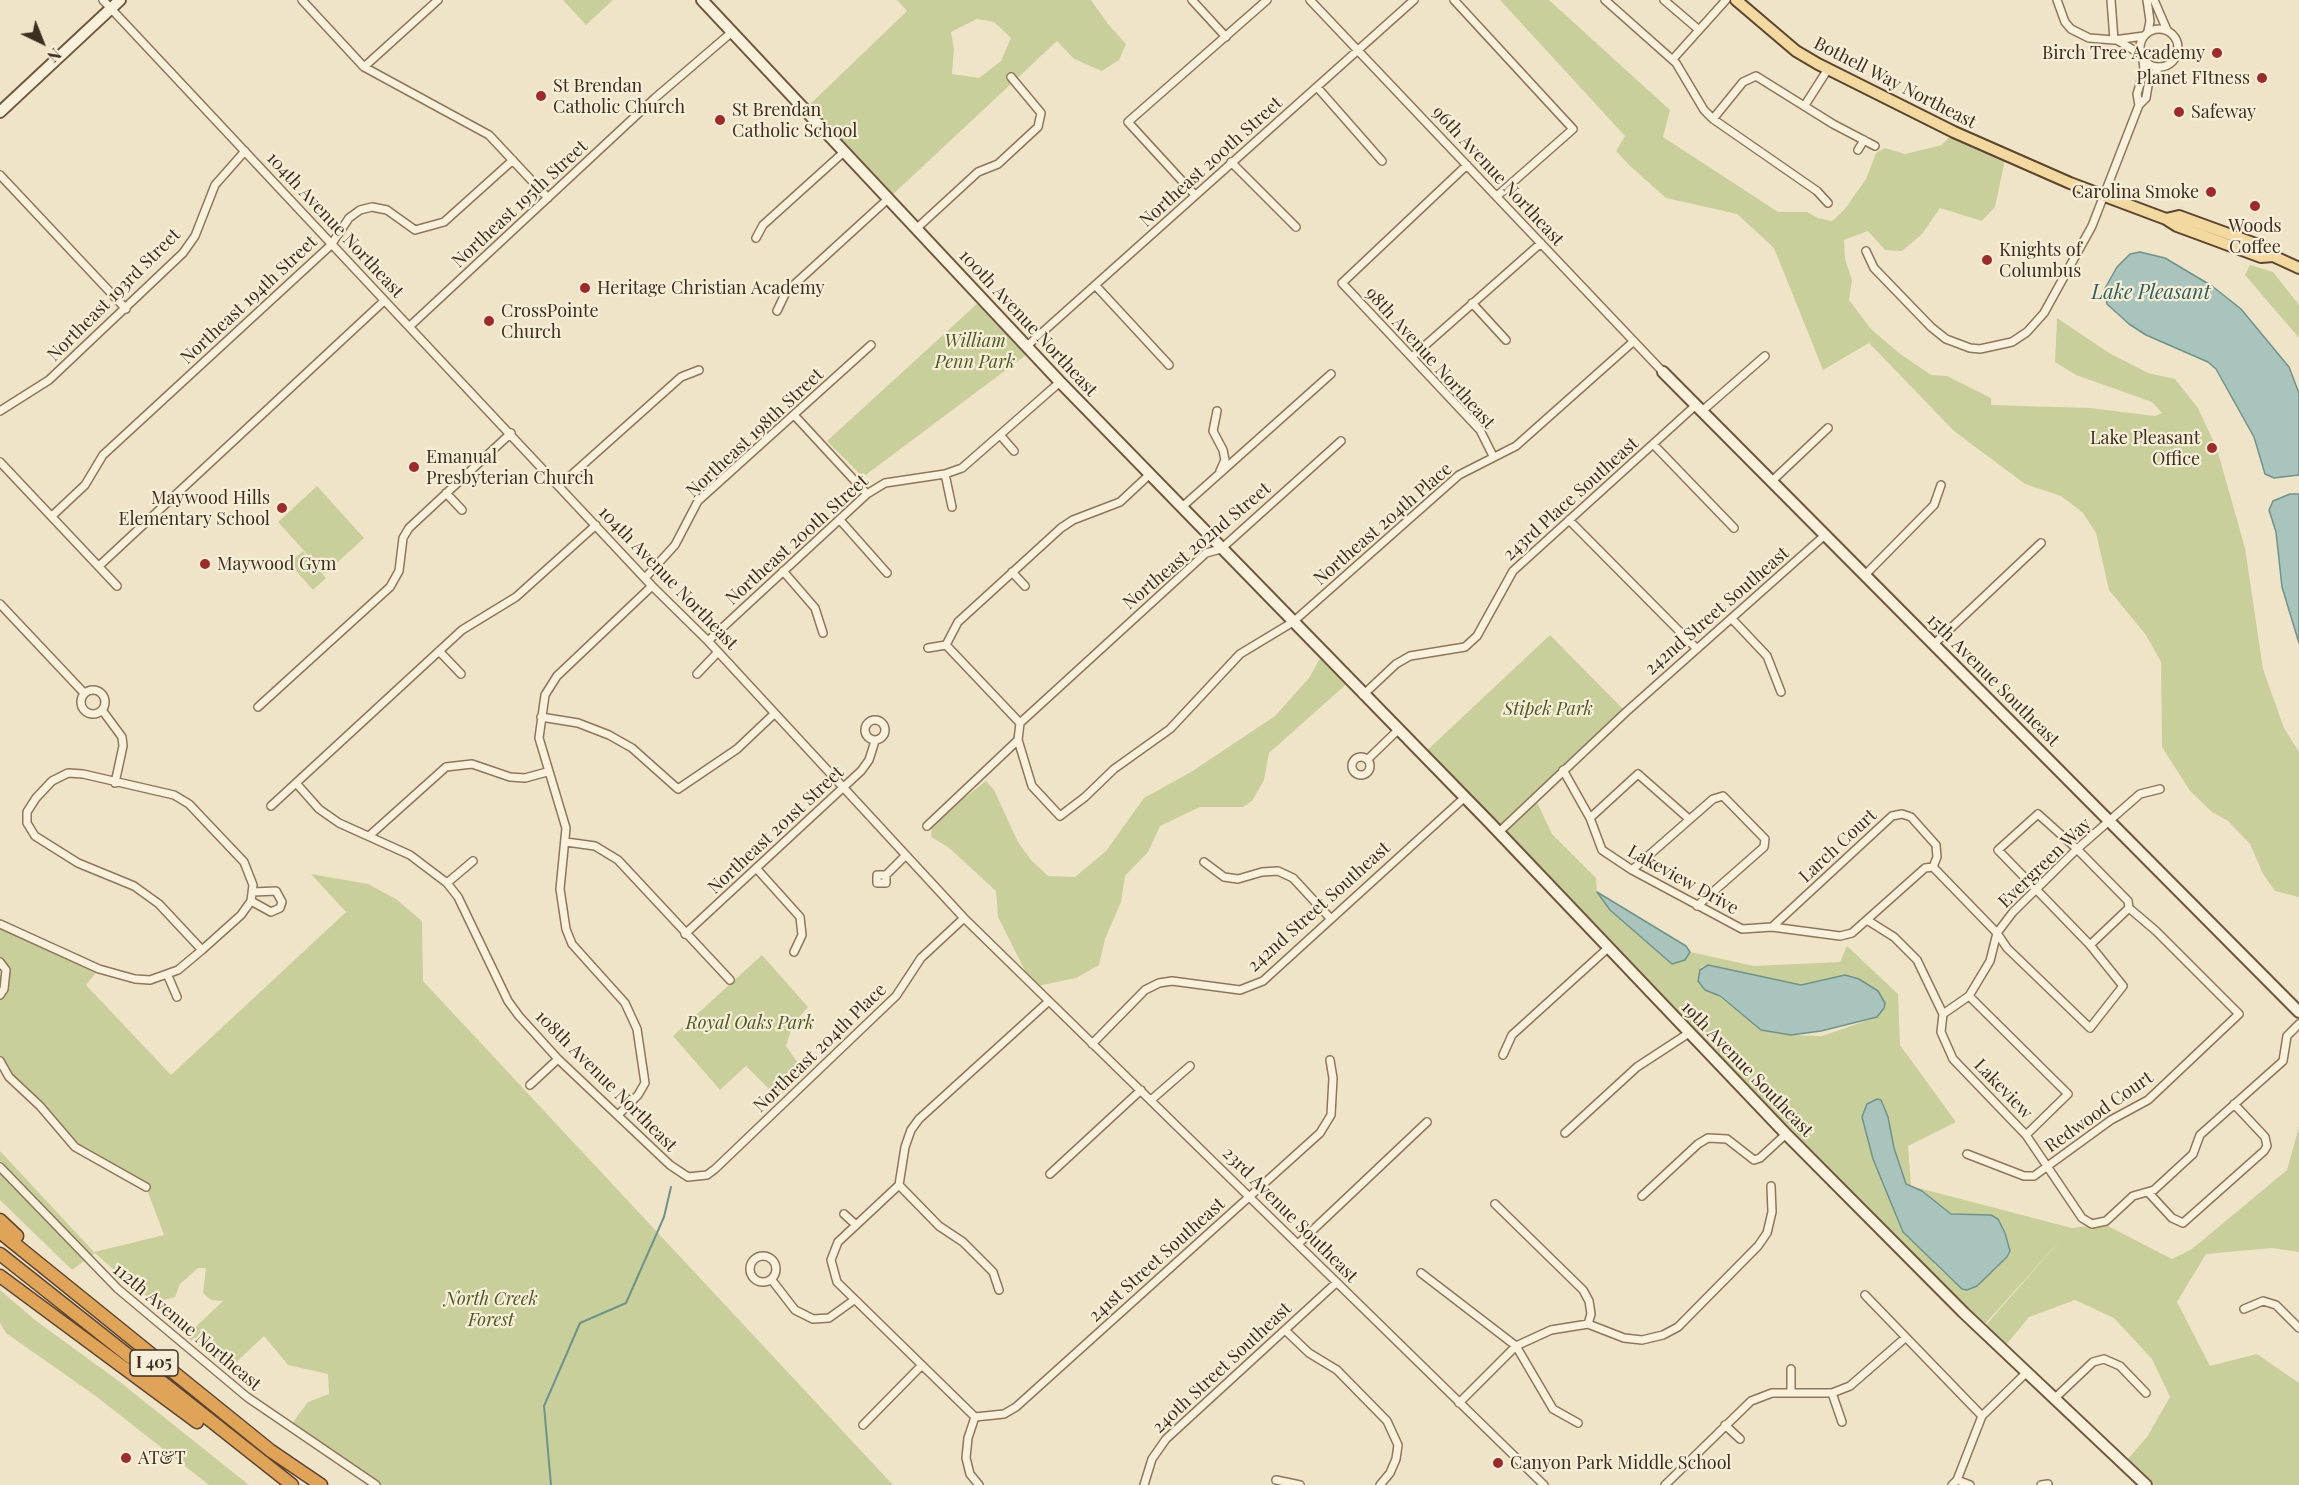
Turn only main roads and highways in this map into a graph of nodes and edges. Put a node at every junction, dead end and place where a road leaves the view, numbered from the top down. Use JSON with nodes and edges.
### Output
{"nodes":[{"id":1,"x":1736,"y":0,"type":"edge"},
{"id":2,"x":2299,"y":268,"type":"edge"},
{"id":3,"x":0,"y":1220,"type":"edge"},
{"id":4,"x":0,"y":1232,"type":"edge"},
{"id":5,"x":0,"y":1239,"type":"edge"},
{"id":6,"x":0,"y":1254,"type":"edge"},
{"id":7,"x":0,"y":1262,"type":"edge"},
{"id":8,"x":48,"y":1270,"type":"junction"},
{"id":9,"x":0,"y":1276,"type":"edge"},
{"id":10,"x":200,"y":1424,"type":"junction"},
{"id":11,"x":278,"y":1485,"type":"edge"},
{"id":12,"x":292,"y":1485,"type":"edge"},
{"id":13,"x":310,"y":1485,"type":"edge"},
{"id":14,"x":321,"y":1485,"type":"edge"}],
"edges":[{"from":1,"to":2,"type":"main road","name":"Bothell Way Northeast"},
{"from":3,"to":8,"type":"highway"},
{"from":4,"to":8,"type":"highway","number":"I 405"},
{"from":5,"to":13,"type":"highway","number":"I 405"},
{"from":6,"to":12,"type":"highway","number":"I 405"},
{"from":7,"to":10,"type":"highway","number":"I 405"},
{"from":8,"to":14,"type":"highway","number":"I 405"},
{"from":9,"to":10,"type":"highway"},
{"from":10,"to":11,"type":"highway","number":"I 405"}]}
